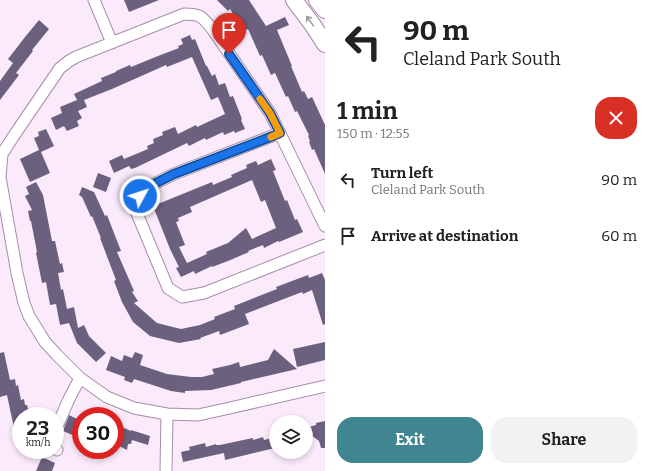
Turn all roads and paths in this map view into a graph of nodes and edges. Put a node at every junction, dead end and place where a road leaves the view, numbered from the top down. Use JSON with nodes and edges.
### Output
{"nodes":[{"id":1,"x":94,"y":0,"type":"edge"},
{"id":2,"x":294,"y":0,"type":"edge"},
{"id":3,"x":317,"y":0,"type":"edge"},
{"id":4,"x":325,"y":10,"type":"edge"},
{"id":5,"x":112,"y":42,"type":"junction"},
{"id":6,"x":325,"y":44,"type":"edge"},
{"id":7,"x":280,"y":133,"type":"junction"},
{"id":8,"x":325,"y":226,"type":"edge"},
{"id":9,"x":325,"y":245,"type":"edge"},
{"id":10,"x":80,"y":378,"type":"junction"},
{"id":11,"x":325,"y":386,"type":"edge"},
{"id":12,"x":64,"y":410,"type":"edge"},
{"id":13,"x":167,"y":414,"type":"junction"},
{"id":14,"x":166,"y":471,"type":"edge"}],
"edges":[{"from":1,"to":5,"type":"street"},
{"from":6,"to":2,"type":"highway","one_way":true},
{"from":3,"to":4,"type":"highway"},
{"from":5,"to":7,"type":"street"},
{"from":5,"to":10,"type":"street"},
{"from":7,"to":8,"type":"street"},
{"from":7,"to":9,"type":"street"},
{"from":10,"to":12,"type":"street"},
{"from":10,"to":13,"type":"street"},
{"from":11,"to":13,"type":"street"},
{"from":13,"to":14,"type":"street"}]}
